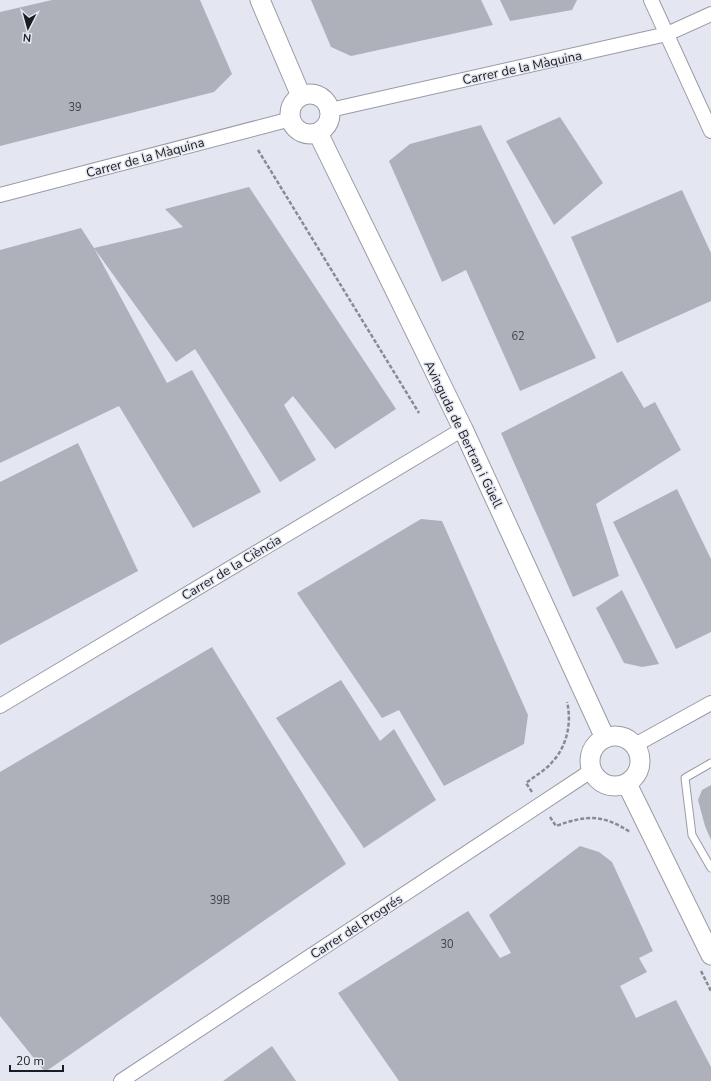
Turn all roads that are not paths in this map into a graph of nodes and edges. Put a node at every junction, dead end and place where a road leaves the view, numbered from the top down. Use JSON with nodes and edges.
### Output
{"nodes":[{"id":1,"x":260,"y":0,"type":"edge"},
{"id":2,"x":651,"y":0,"type":"edge"},
{"id":3,"x":711,"y":14,"type":"edge"},
{"id":4,"x":667,"y":34,"type":"junction"},
{"id":5,"x":301,"y":96,"type":"junction"},
{"id":6,"x":330,"y":110,"type":"junction"},
{"id":7,"x":290,"y":119,"type":"junction"},
{"id":8,"x":711,"y":131,"type":"edge"},
{"id":9,"x":318,"y":133,"type":"junction"},
{"id":10,"x":0,"y":195,"type":"edge"},
{"id":11,"x":462,"y":429,"type":"junction"},
{"id":12,"x":1,"y":702,"type":"edge"},
{"id":13,"x":711,"y":703,"type":"edge"},
{"id":14,"x":605,"y":738,"type":"junction"},
{"id":15,"x":635,"y":746,"type":"junction"},
{"id":16,"x":711,"y":763,"type":"edge"},
{"id":17,"x":591,"y":771,"type":"junction"},
{"id":18,"x":627,"y":784,"type":"junction"},
{"id":19,"x":711,"y":868,"type":"edge"},
{"id":20,"x":711,"y":953,"type":"edge"},
{"id":21,"x":121,"y":1081,"type":"edge"}],
"edges":[{"from":1,"to":5,"type":"street"},
{"from":2,"to":4,"type":"street"},
{"from":3,"to":4,"type":"street","name":"Carrer de la Màquina"},
{"from":4,"to":6,"type":"street","name":"Carrer de la Màquina"},
{"from":4,"to":8,"type":"street"},
{"from":5,"to":6,"type":"street"},
{"from":5,"to":7,"type":"street"},
{"from":6,"to":9,"type":"street"},
{"from":7,"to":9,"type":"street"},
{"from":7,"to":10,"type":"street","name":"Carrer de la Màquina"},
{"from":9,"to":11,"type":"street","name":"Avinguda de Bertran i Güell"},
{"from":11,"to":12,"type":"street","name":"Carrer de la Ciència"},
{"from":11,"to":14,"type":"street","name":"Avinguda de Bertran i Güell"},
{"from":13,"to":15,"type":"street"},
{"from":14,"to":15,"type":"street"},
{"from":14,"to":17,"type":"street"},
{"from":15,"to":18,"type":"street"},
{"from":16,"to":19,"type":"lane"},
{"from":17,"to":18,"type":"street"},
{"from":17,"to":21,"type":"street","name":"Carrer del Progrés"},
{"from":18,"to":20,"type":"street"}]}
